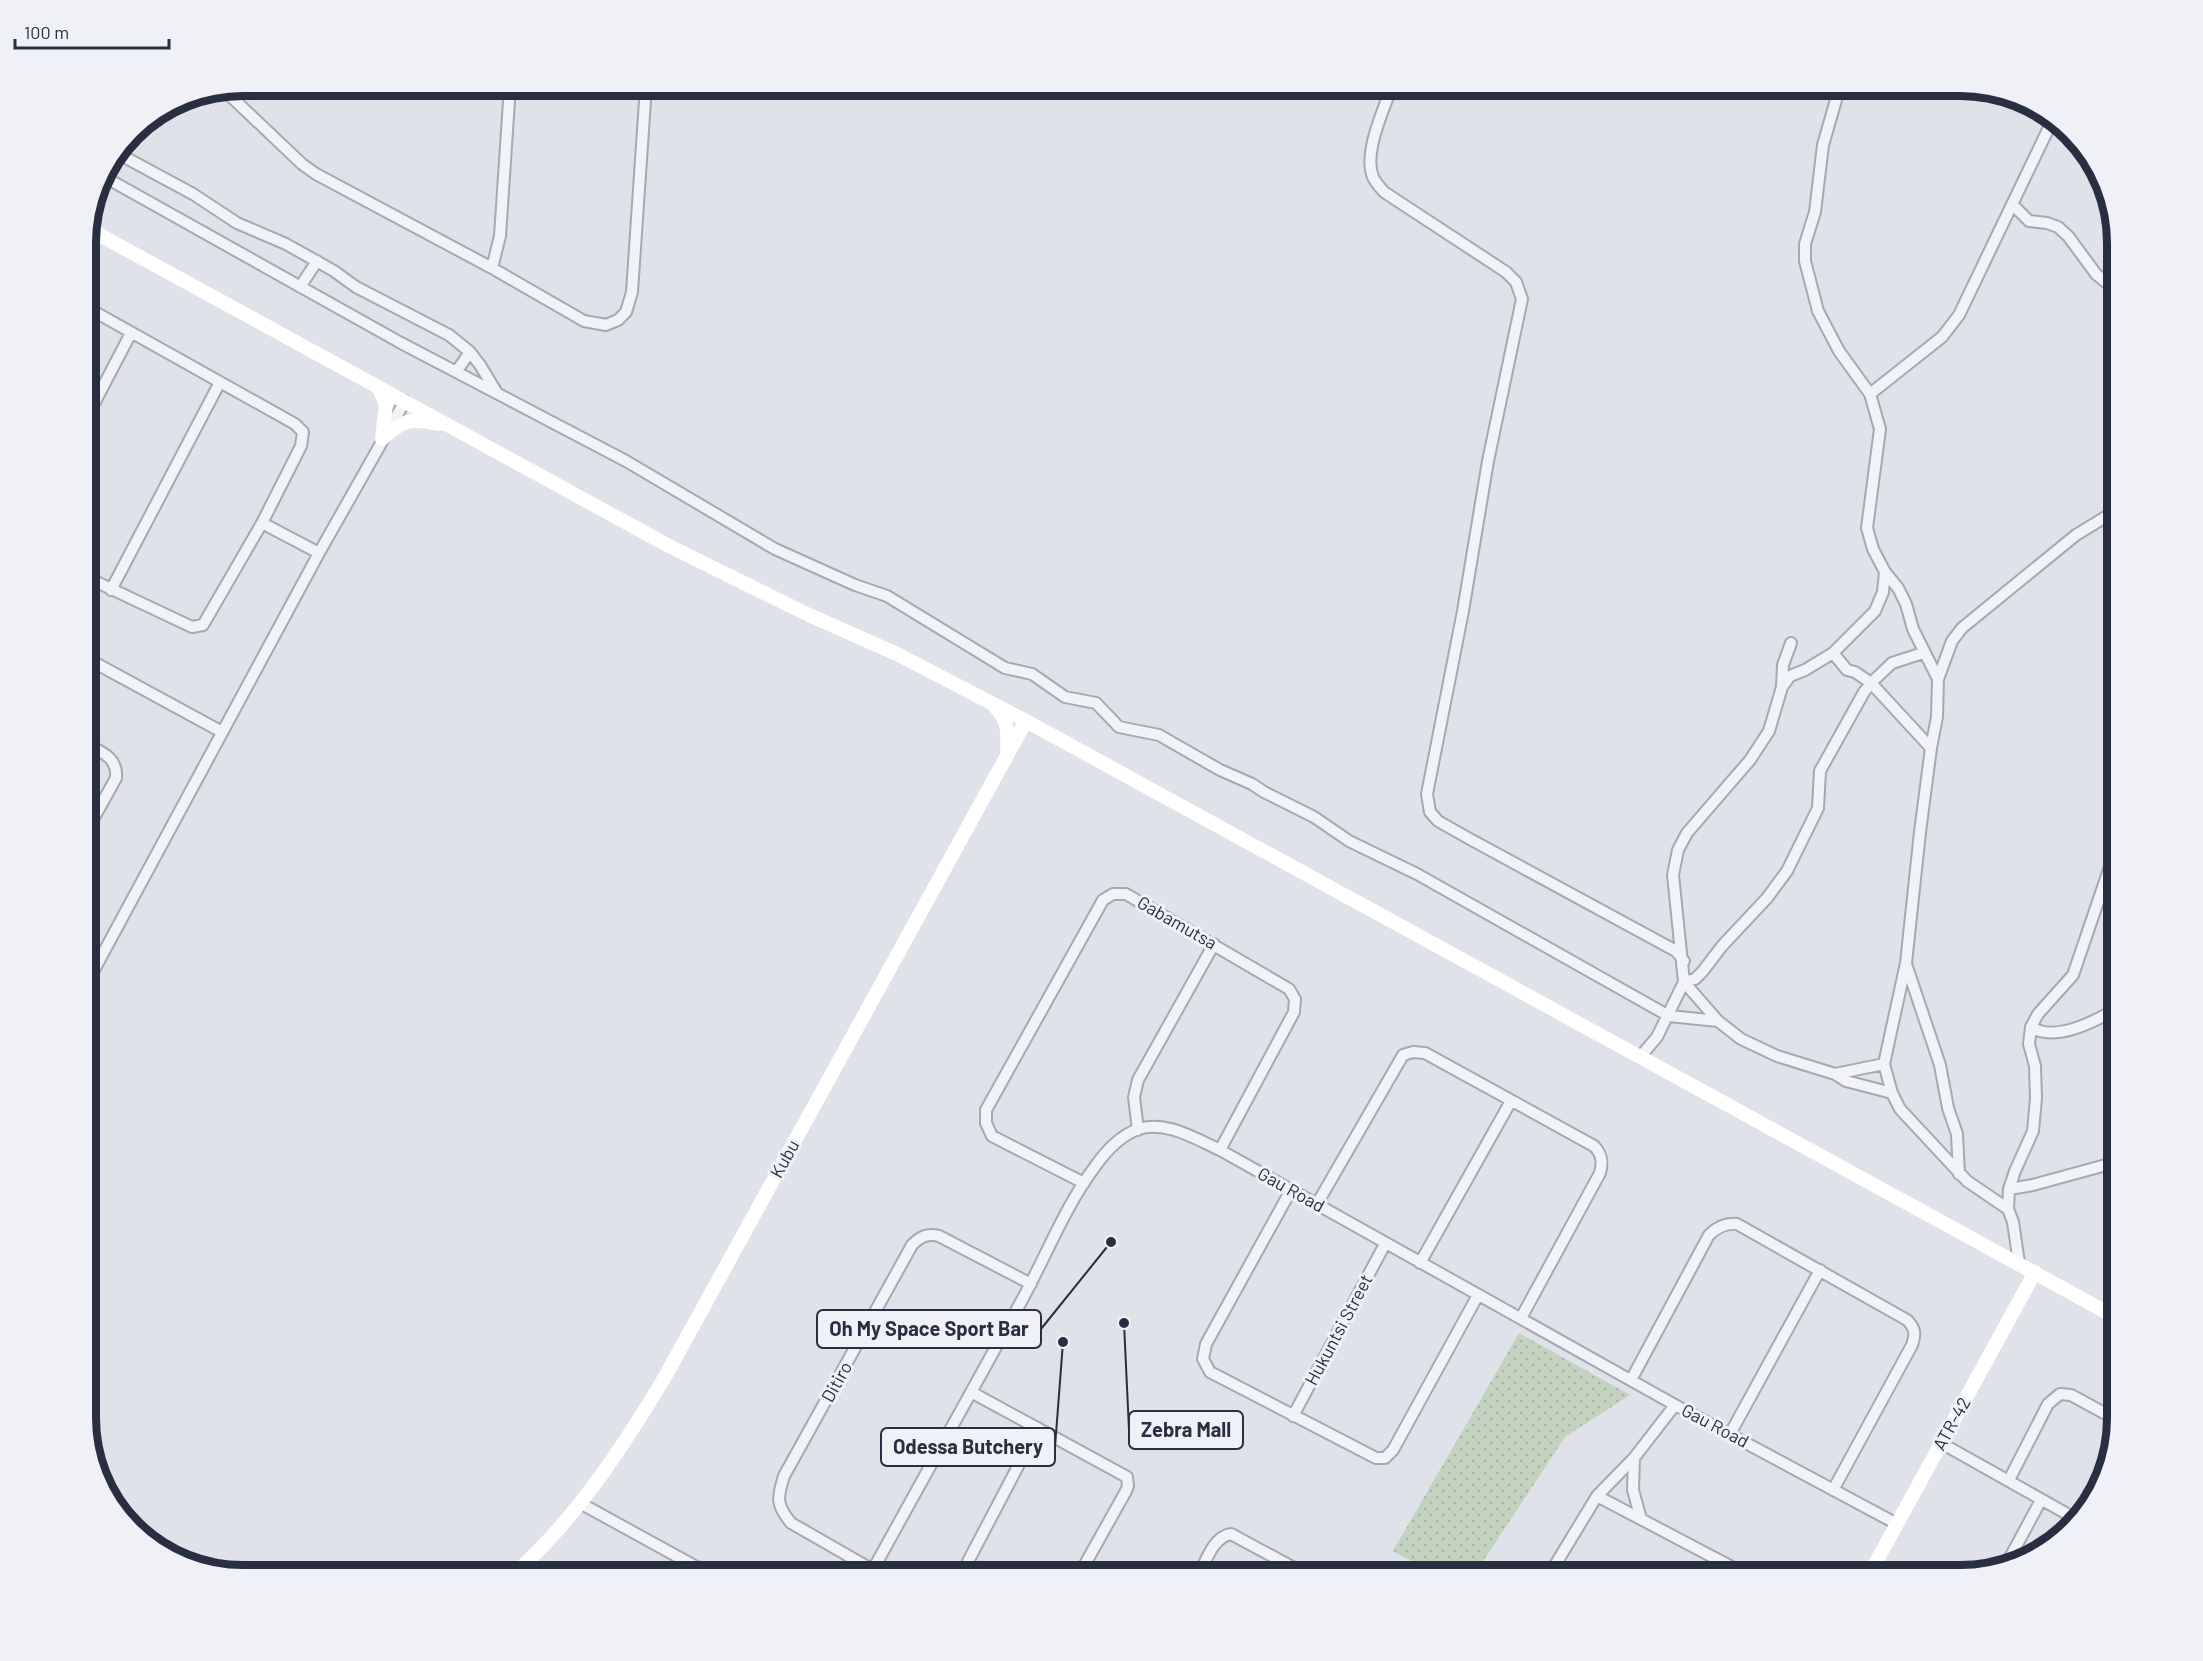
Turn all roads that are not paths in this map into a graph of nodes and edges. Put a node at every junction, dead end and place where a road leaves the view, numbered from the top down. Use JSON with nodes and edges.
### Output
{"nodes":[{"id":1,"x":509,"y":96,"type":"edge"},
{"id":2,"x":644,"y":96,"type":"edge"},
{"id":3,"x":1389,"y":96,"type":"edge"},
{"id":4,"x":1837,"y":96,"type":"edge"},
{"id":5,"x":231,"y":97,"type":"edge"},
{"id":6,"x":2050,"y":126,"type":"edge"},
{"id":7,"x":124,"y":157,"type":"edge"},
{"id":8,"x":110,"y":180,"type":"edge"},
{"id":9,"x":2012,"y":204,"type":"junction"},
{"id":10,"x":96,"y":233,"type":"edge"},
{"id":11,"x":317,"y":261,"type":"junction"},
{"id":12,"x":492,"y":268,"type":"junction"},
{"id":13,"x":2107,"y":282,"type":"edge"},
{"id":14,"x":300,"y":287,"type":"junction"},
{"id":15,"x":96,"y":314,"type":"edge"},
{"id":16,"x":131,"y":333,"type":"junction"},
{"id":17,"x":470,"y":352,"type":"junction"},
{"id":18,"x":456,"y":372,"type":"junction"},
{"id":19,"x":220,"y":382,"type":"junction"},
{"id":20,"x":378,"y":387,"type":"junction"},
{"id":21,"x":497,"y":394,"type":"junction"},
{"id":22,"x":1870,"y":394,"type":"junction"},
{"id":23,"x":96,"y":400,"type":"edge"},
{"id":24,"x":405,"y":401,"type":"junction"},
{"id":25,"x":450,"y":426,"type":"junction"},
{"id":26,"x":382,"y":439,"type":"junction"},
{"id":27,"x":2107,"y":517,"type":"edge"},
{"id":28,"x":262,"y":523,"type":"junction"},
{"id":29,"x":319,"y":553,"type":"junction"},
{"id":30,"x":1885,"y":572,"type":"junction"},
{"id":31,"x":96,"y":582,"type":"edge"},
{"id":32,"x":111,"y":590,"type":"junction"},
{"id":33,"x":1791,"y":643,"type":"dead end"},
{"id":34,"x":1833,"y":653,"type":"junction"},
{"id":35,"x":1923,"y":653,"type":"junction"},
{"id":36,"x":96,"y":663,"type":"edge"},
{"id":37,"x":1938,"y":679,"type":"junction"},
{"id":38,"x":1871,"y":684,"type":"junction"},
{"id":39,"x":1782,"y":687,"type":"junction"},
{"id":40,"x":993,"y":704,"type":"junction"},
{"id":41,"x":1026,"y":721,"type":"junction"},
{"id":42,"x":222,"y":732,"type":"junction"},
{"id":43,"x":1931,"y":748,"type":"junction"},
{"id":44,"x":96,"y":749,"type":"edge"},
{"id":45,"x":1007,"y":754,"type":"junction"},
{"id":46,"x":96,"y":814,"type":"edge"},
{"id":47,"x":2107,"y":878,"type":"edge"},
{"id":48,"x":1214,"y":944,"type":"junction"},
{"id":49,"x":96,"y":954,"type":"edge"},
{"id":50,"x":1684,"y":961,"type":"junction"},
{"id":51,"x":1906,"y":963,"type":"junction"},
{"id":52,"x":1684,"y":982,"type":"junction"},
{"id":53,"x":2107,"y":1014,"type":"edge"},
{"id":54,"x":1669,"y":1016,"type":"junction"},
{"id":55,"x":1718,"y":1021,"type":"junction"},
{"id":56,"x":2031,"y":1027,"type":"junction"},
{"id":57,"x":1640,"y":1057,"type":"junction"},
{"id":58,"x":1884,"y":1064,"type":"junction"},
{"id":59,"x":1835,"y":1074,"type":"junction"},
{"id":60,"x":1892,"y":1093,"type":"junction"},
{"id":61,"x":1510,"y":1101,"type":"junction"},
{"id":62,"x":1138,"y":1130,"type":"junction"},
{"id":63,"x":1220,"y":1150,"type":"junction"},
{"id":64,"x":2107,"y":1165,"type":"edge"},
{"id":65,"x":1959,"y":1174,"type":"junction"},
{"id":66,"x":1084,"y":1183,"type":"junction"},
{"id":67,"x":2009,"y":1189,"type":"junction"},
{"id":68,"x":1291,"y":1190,"type":"junction"},
{"id":69,"x":1317,"y":1204,"type":"junction"},
{"id":70,"x":2008,"y":1209,"type":"junction"},
{"id":71,"x":1385,"y":1244,"type":"junction"},
{"id":72,"x":1420,"y":1263,"type":"junction"},
{"id":73,"x":2019,"y":1263,"type":"junction"},
{"id":74,"x":1820,"y":1270,"type":"junction"},
{"id":75,"x":2035,"y":1272,"type":"junction"},
{"id":76,"x":1031,"y":1284,"type":"junction"},
{"id":77,"x":1478,"y":1295,"type":"junction"},
{"id":78,"x":2107,"y":1311,"type":"edge"},
{"id":79,"x":1521,"y":1318,"type":"junction"},
{"id":80,"x":1631,"y":1380,"type":"junction"},
{"id":81,"x":971,"y":1392,"type":"junction"},
{"id":82,"x":1675,"y":1406,"type":"junction"},
{"id":83,"x":2107,"y":1415,"type":"edge"},
{"id":84,"x":1293,"y":1416,"type":"junction"},
{"id":85,"x":1038,"y":1428,"type":"junction"},
{"id":86,"x":1730,"y":1434,"type":"junction"},
{"id":87,"x":1941,"y":1443,"type":"junction"},
{"id":88,"x":1634,"y":1458,"type":"junction"},
{"id":89,"x":2008,"y":1480,"type":"junction"},
{"id":90,"x":1833,"y":1490,"type":"junction"},
{"id":91,"x":1598,"y":1496,"type":"junction"},
{"id":92,"x":2041,"y":1500,"type":"junction"},
{"id":93,"x":580,"y":1503,"type":"junction"},
{"id":94,"x":2070,"y":1516,"type":"edge"},
{"id":95,"x":1641,"y":1519,"type":"junction"},
{"id":96,"x":1897,"y":1524,"type":"junction"},
{"id":97,"x":2011,"y":1556,"type":"edge"},
{"id":98,"x":523,"y":1565,"type":"edge"},
{"id":99,"x":693,"y":1565,"type":"edge"},
{"id":100,"x":859,"y":1565,"type":"edge"},
{"id":101,"x":876,"y":1565,"type":"edge"},
{"id":102,"x":966,"y":1565,"type":"edge"},
{"id":103,"x":1085,"y":1565,"type":"edge"},
{"id":104,"x":1204,"y":1565,"type":"edge"},
{"id":105,"x":1288,"y":1565,"type":"edge"},
{"id":106,"x":1555,"y":1565,"type":"edge"},
{"id":107,"x":1728,"y":1565,"type":"edge"},
{"id":108,"x":1874,"y":1565,"type":"edge"}],
"edges":[{"from":1,"to":12,"type":"street"},
{"from":2,"to":12,"type":"street"},
{"from":3,"to":50,"type":"street"},
{"from":4,"to":22,"type":"street"},
{"from":5,"to":12,"type":"street"},
{"from":6,"to":9,"type":"street"},
{"from":7,"to":11,"type":"street"},
{"from":8,"to":14,"type":"street"},
{"from":9,"to":13,"type":"street"},
{"from":9,"to":22,"type":"street"},
{"from":10,"to":20,"type":"main road"},
{"from":11,"to":14,"type":"street"},
{"from":11,"to":17,"type":"street"},
{"from":14,"to":18,"type":"street"},
{"from":15,"to":16,"type":"street"},
{"from":16,"to":19,"type":"street"},
{"from":16,"to":23,"type":"street"},
{"from":17,"to":18,"type":"street"},
{"from":17,"to":21,"type":"street"},
{"from":18,"to":21,"type":"street"},
{"from":19,"to":28,"type":"street"},
{"from":19,"to":32,"type":"street"},
{"from":20,"to":24,"type":"main road"},
{"from":20,"to":26,"type":"main road"},
{"from":21,"to":54,"type":"street"},
{"from":22,"to":30,"type":"street"},
{"from":24,"to":25,"type":"main road"},
{"from":24,"to":26,"type":"street"},
{"from":25,"to":26,"type":"main road"},
{"from":25,"to":40,"type":"main road"},
{"from":26,"to":29,"type":"street"},
{"from":27,"to":37,"type":"street"},
{"from":28,"to":29,"type":"street"},
{"from":28,"to":32,"type":"street"},
{"from":29,"to":42,"type":"street"},
{"from":30,"to":34,"type":"street"},
{"from":30,"to":35,"type":"street"},
{"from":31,"to":32,"type":"street"},
{"from":33,"to":39,"type":"street"},
{"from":34,"to":38,"type":"street"},
{"from":34,"to":39,"type":"street"},
{"from":35,"to":37,"type":"street"},
{"from":35,"to":38,"type":"street"},
{"from":36,"to":42,"type":"street"},
{"from":37,"to":43,"type":"street"},
{"from":38,"to":43,"type":"street"},
{"from":38,"to":52,"type":"street"},
{"from":39,"to":50,"type":"street"},
{"from":40,"to":41,"type":"main road"},
{"from":40,"to":45,"type":"main road"},
{"from":41,"to":45,"type":"main road","name":"Kubu"},
{"from":41,"to":57,"type":"main road"},
{"from":42,"to":49,"type":"street"},
{"from":43,"to":51,"type":"street"},
{"from":44,"to":46,"type":"street"},
{"from":45,"to":93,"type":"main road","name":"Kubu"},
{"from":47,"to":56,"type":"street"},
{"from":48,"to":62,"type":"street"},
{"from":48,"to":63,"type":"street","name":"Gabamutsa"},
{"from":48,"to":66,"type":"street","name":"Gabamutsa"},
{"from":50,"to":52,"type":"street"},
{"from":51,"to":58,"type":"street"},
{"from":51,"to":65,"type":"street"},
{"from":52,"to":54,"type":"street"},
{"from":52,"to":55,"type":"street"},
{"from":53,"to":56,"type":"street"},
{"from":54,"to":55,"type":"street"},
{"from":54,"to":57,"type":"street"},
{"from":55,"to":59,"type":"street"},
{"from":56,"to":67,"type":"street"},
{"from":57,"to":73,"type":"main road"},
{"from":58,"to":59,"type":"street"},
{"from":58,"to":60,"type":"street"},
{"from":59,"to":60,"type":"street"},
{"from":60,"to":65,"type":"street"},
{"from":61,"to":69,"type":"street"},
{"from":61,"to":72,"type":"street"},
{"from":61,"to":79,"type":"street"},
{"from":62,"to":63,"type":"street","name":"Gau Road"},
{"from":62,"to":66,"type":"street","name":"Gau Road"},
{"from":63,"to":68,"type":"street","name":"Gau Road"},
{"from":64,"to":67,"type":"street"},
{"from":65,"to":70,"type":"street"},
{"from":66,"to":76,"type":"street","name":"Gau Road"},
{"from":67,"to":70,"type":"street"},
{"from":68,"to":69,"type":"street","name":"Gau Road"},
{"from":68,"to":84,"type":"street"},
{"from":69,"to":71,"type":"street","name":"Gau Road"},
{"from":70,"to":73,"type":"street"},
{"from":71,"to":72,"type":"street","name":"Gau Road"},
{"from":71,"to":84,"type":"street","name":"Hukuntsi Street"},
{"from":72,"to":77,"type":"street","name":"Gau Road"},
{"from":73,"to":75,"type":"main road"},
{"from":74,"to":80,"type":"street"},
{"from":74,"to":86,"type":"street"},
{"from":74,"to":90,"type":"street"},
{"from":75,"to":78,"type":"main road"},
{"from":75,"to":87,"type":"main road","name":"ATR-42"},
{"from":76,"to":81,"type":"street","name":"Gau Road"},
{"from":76,"to":100,"type":"street","name":"Ditiro"},
{"from":77,"to":79,"type":"street","name":"Gau Road"},
{"from":77,"to":84,"type":"street"},
{"from":79,"to":80,"type":"street","name":"Gau Road"},
{"from":80,"to":82,"type":"street","name":"Gau Road"},
{"from":81,"to":85,"type":"street"},
{"from":81,"to":101,"type":"street","name":"Gau Road"},
{"from":82,"to":86,"type":"street","name":"Gau Road"},
{"from":82,"to":88,"type":"street"},
{"from":83,"to":89,"type":"street"},
{"from":85,"to":102,"type":"street"},
{"from":85,"to":103,"type":"street"},
{"from":86,"to":90,"type":"street","name":"Gau Road"},
{"from":87,"to":89,"type":"street"},
{"from":87,"to":96,"type":"main road","name":"ATR-42"},
{"from":88,"to":91,"type":"street"},
{"from":88,"to":95,"type":"street"},
{"from":89,"to":92,"type":"street"},
{"from":90,"to":96,"type":"street","name":"Gau Road"},
{"from":91,"to":95,"type":"street"},
{"from":91,"to":106,"type":"street"},
{"from":92,"to":94,"type":"street"},
{"from":92,"to":97,"type":"street"},
{"from":93,"to":98,"type":"main road","name":"Kubu"},
{"from":93,"to":99,"type":"street"},
{"from":95,"to":107,"type":"street"},
{"from":96,"to":108,"type":"main road","name":"ATR-42"},
{"from":104,"to":105,"type":"street"}]}
